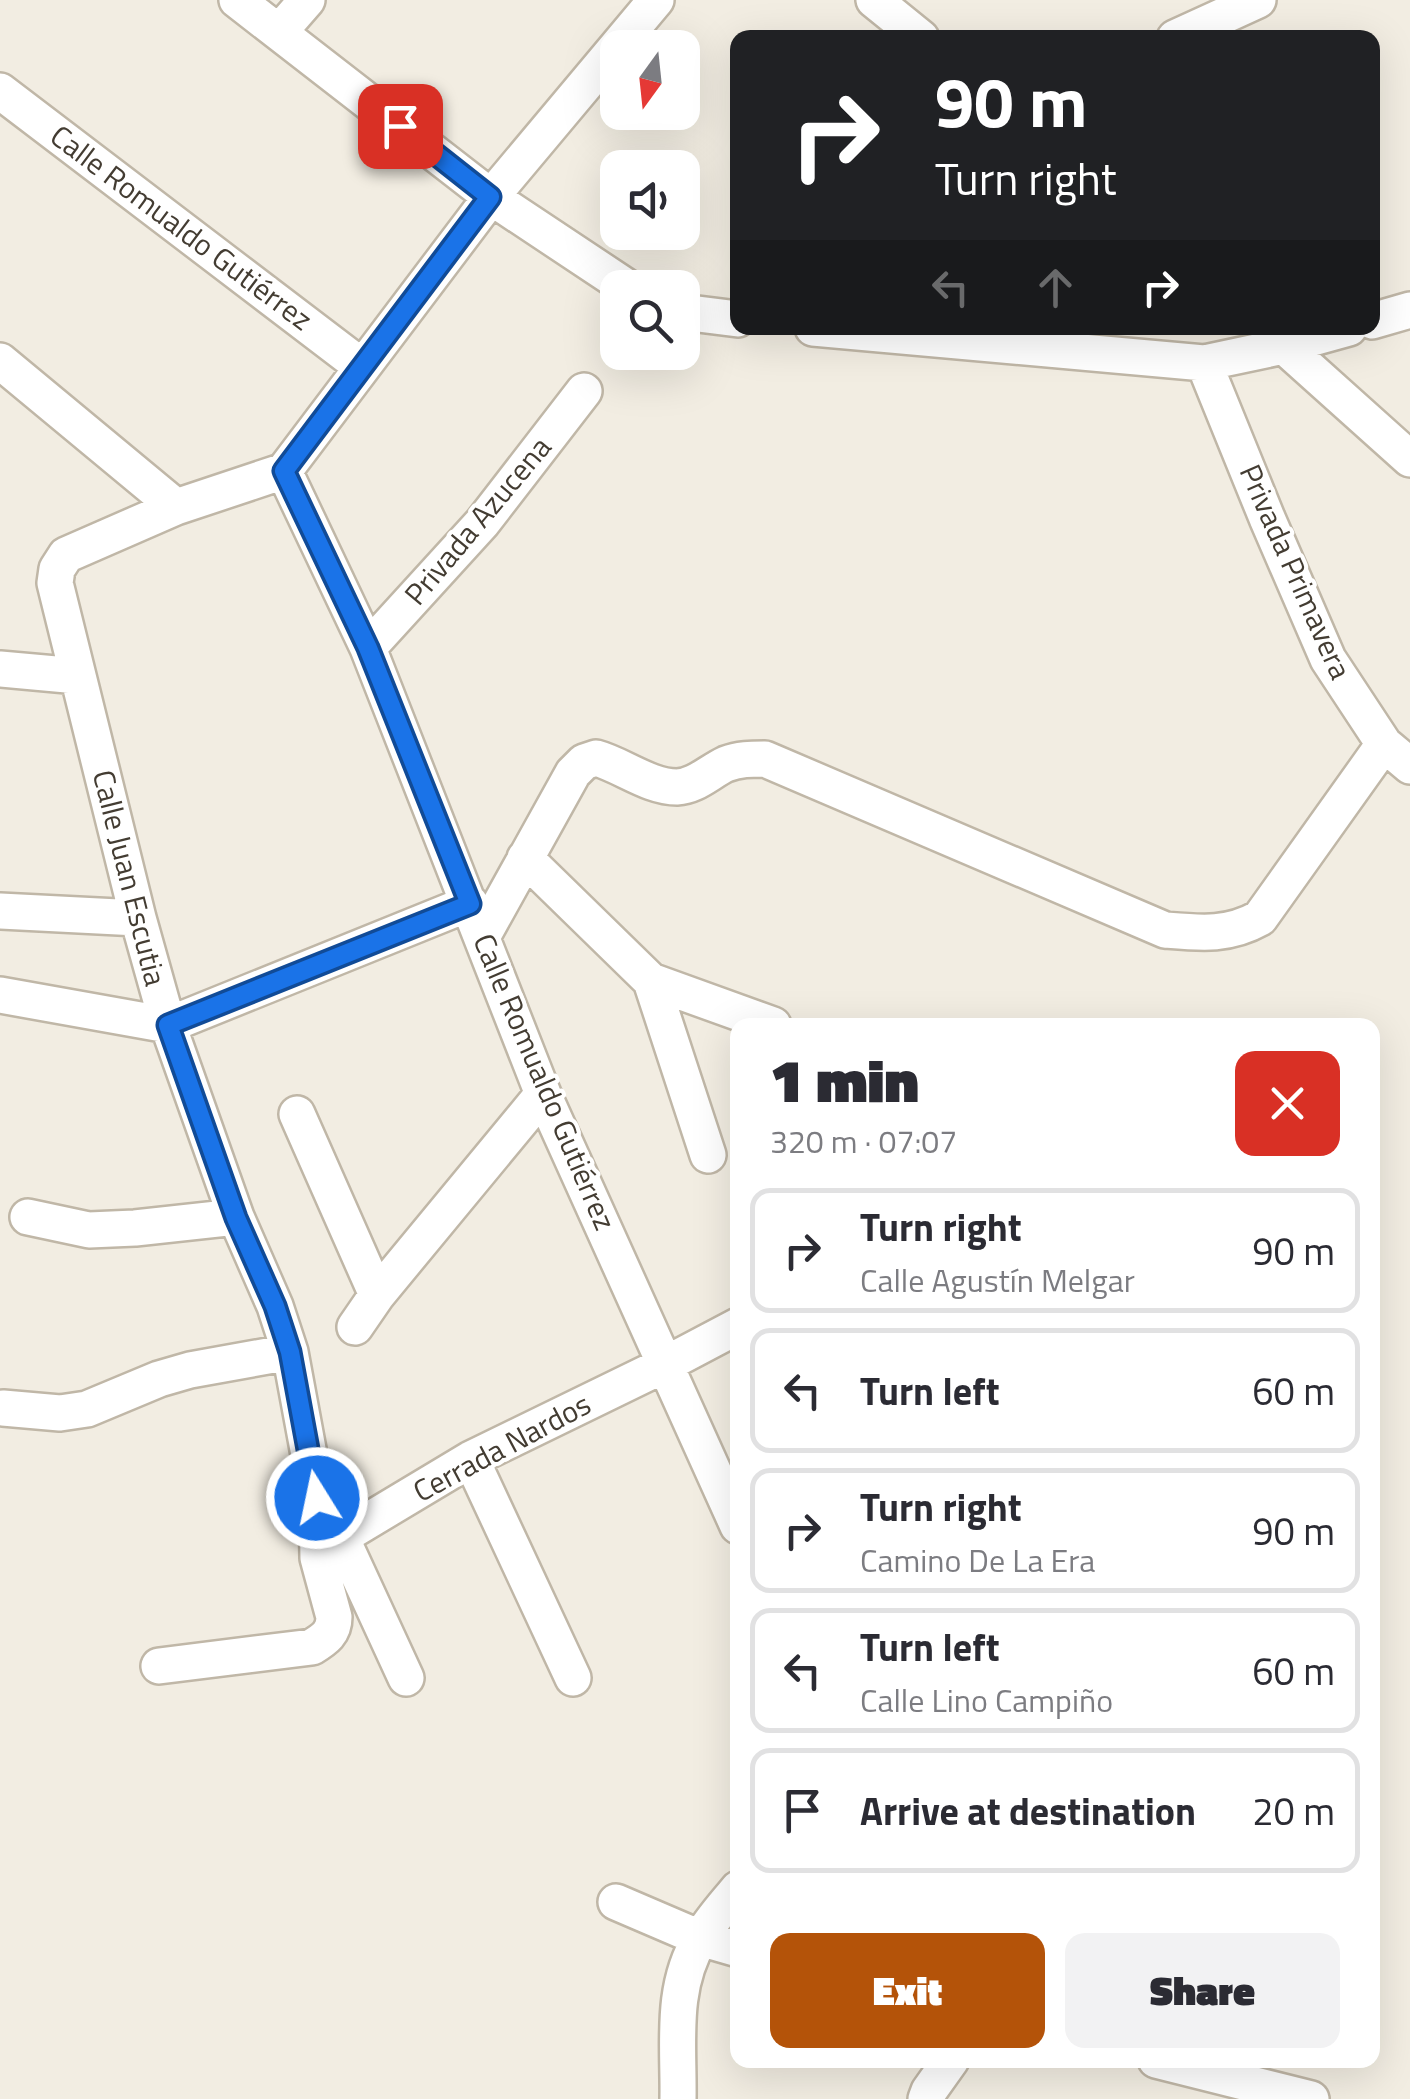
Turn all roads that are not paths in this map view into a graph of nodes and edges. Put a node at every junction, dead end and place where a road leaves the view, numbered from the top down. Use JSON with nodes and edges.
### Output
{"nodes":[{"id":1,"x":237,"y":0,"type":"edge"},
{"id":2,"x":306,"y":0,"type":"edge"},
{"id":3,"x":656,"y":0,"type":"edge"},
{"id":4,"x":874,"y":0,"type":"edge"},
{"id":5,"x":1258,"y":0,"type":"edge"},
{"id":6,"x":912,"y":30,"type":"edge"},
{"id":7,"x":1192,"y":30,"type":"edge"},
{"id":8,"x":280,"y":32,"type":"junction"},
{"id":9,"x":0,"y":91,"type":"edge"},
{"id":10,"x":490,"y":197,"type":"junction"},
{"id":11,"x":601,"y":270,"type":"edge"},
{"id":12,"x":1410,"y":310,"type":"edge"},
{"id":13,"x":700,"y":314,"type":"edge"},
{"id":14,"x":730,"y":318,"type":"edge"},
{"id":15,"x":1380,"y":319,"type":"edge"},
{"id":16,"x":891,"y":335,"type":"edge"},
{"id":17,"x":1134,"y":335,"type":"edge"},
{"id":18,"x":1324,"y":335,"type":"edge"},
{"id":19,"x":1284,"y":346,"type":"junction"},
{"id":20,"x":1148,"y":358,"type":"junction"},
{"id":21,"x":0,"y":361,"type":"edge"},
{"id":22,"x":1204,"y":363,"type":"junction"},
{"id":23,"x":361,"y":366,"type":"junction"},
{"id":24,"x":584,"y":391,"type":"dead end"},
{"id":25,"x":1410,"y":460,"type":"edge"},
{"id":26,"x":284,"y":471,"type":"junction"},
{"id":27,"x":176,"y":507,"type":"junction"},
{"id":28,"x":368,"y":648,"type":"junction"},
{"id":29,"x":0,"y":669,"type":"edge"},
{"id":30,"x":78,"y":676,"type":"junction"},
{"id":31,"x":1397,"y":755,"type":"edge"},
{"id":32,"x":525,"y":858,"type":"junction"},
{"id":33,"x":470,"y":904,"type":"junction"},
{"id":34,"x":0,"y":910,"type":"edge"},
{"id":35,"x":138,"y":918,"type":"junction"},
{"id":36,"x":482,"y":937,"type":"junction"},
{"id":37,"x":652,"y":980,"type":"junction"},
{"id":38,"x":0,"y":995,"type":"edge"},
{"id":39,"x":754,"y":1018,"type":"edge"},
{"id":40,"x":168,"y":1025,"type":"junction"},
{"id":41,"x":543,"y":1094,"type":"junction"},
{"id":42,"x":297,"y":1114,"type":"dead end"},
{"id":43,"x":708,"y":1155,"type":"dead end"},
{"id":44,"x":28,"y":1217,"type":"dead end"},
{"id":45,"x":236,"y":1218,"type":"junction"},
{"id":46,"x":378,"y":1295,"type":"junction"},
{"id":47,"x":355,"y":1327,"type":"dead end"},
{"id":48,"x":730,"y":1330,"type":"edge"},
{"id":49,"x":290,"y":1352,"type":"junction"},
{"id":50,"x":666,"y":1364,"type":"junction"},
{"id":51,"x":4,"y":1408,"type":"dead end"},
{"id":52,"x":471,"y":1459,"type":"junction"},
{"id":53,"x":317,"y":1498,"type":"junction"},
{"id":54,"x":730,"y":1508,"type":"edge"},
{"id":55,"x":341,"y":1538,"type":"junction"},
{"id":56,"x":159,"y":1666,"type":"dead end"},
{"id":57,"x":406,"y":1678,"type":"dead end"},
{"id":58,"x":572,"y":1678,"type":"dead end"},
{"id":59,"x":730,"y":1899,"type":"edge"},
{"id":60,"x":616,"y":1902,"type":"dead end"},
{"id":61,"x":700,"y":1938,"type":"junction"},
{"id":62,"x":730,"y":1946,"type":"edge"},
{"id":63,"x":945,"y":2068,"type":"edge"},
{"id":64,"x":1188,"y":2068,"type":"edge"},
{"id":65,"x":678,"y":2099,"type":"edge"},
{"id":66,"x":926,"y":2099,"type":"edge"},
{"id":67,"x":1311,"y":2099,"type":"edge"}],
"edges":[{"from":1,"to":8,"type":"street"},
{"from":2,"to":8,"type":"street"},
{"from":3,"to":10,"type":"street"},
{"from":4,"to":6,"type":"street"},
{"from":5,"to":7,"type":"street"},
{"from":8,"to":10,"type":"street"},
{"from":9,"to":23,"type":"street","name":"Calle Romualdo Gutiérrez"},
{"from":10,"to":11,"type":"street"},
{"from":10,"to":23,"type":"street"},
{"from":12,"to":15,"type":"street"},
{"from":13,"to":14,"type":"street"},
{"from":16,"to":20,"type":"street"},
{"from":17,"to":20,"type":"street"},
{"from":18,"to":19,"type":"street"},
{"from":19,"to":22,"type":"street"},
{"from":19,"to":25,"type":"street"},
{"from":20,"to":22,"type":"street"},
{"from":21,"to":27,"type":"street"},
{"from":22,"to":31,"type":"street","name":"Privada Primavera"},
{"from":23,"to":26,"type":"street"},
{"from":24,"to":28,"type":"street","name":"Privada Azucena"},
{"from":26,"to":27,"type":"street","name":"Calle Juan Escutia"},
{"from":26,"to":28,"type":"street","name":"Calle Romualdo Gutiérrez"},
{"from":27,"to":30,"type":"street","name":"Calle Juan Escutia"},
{"from":28,"to":33,"type":"street","name":"Calle Romualdo Gutiérrez"},
{"from":29,"to":30,"type":"street"},
{"from":30,"to":35,"type":"street","name":"Calle Juan Escutia"},
{"from":31,"to":32,"type":"street"},
{"from":32,"to":36,"type":"street"},
{"from":32,"to":37,"type":"street"},
{"from":33,"to":36,"type":"street","name":"Calle Romualdo Gutiérrez"},
{"from":33,"to":40,"type":"street"},
{"from":34,"to":35,"type":"street"},
{"from":35,"to":40,"type":"street","name":"Calle Juan Escutia"},
{"from":36,"to":41,"type":"street","name":"Calle Romualdo Gutiérrez"},
{"from":37,"to":39,"type":"street"},
{"from":37,"to":43,"type":"street"},
{"from":38,"to":40,"type":"street"},
{"from":40,"to":45,"type":"street","name":"Calle Juan Escutia"},
{"from":41,"to":46,"type":"street"},
{"from":41,"to":50,"type":"street","name":"Calle Romualdo Gutiérrez"},
{"from":42,"to":46,"type":"street"},
{"from":44,"to":45,"type":"street"},
{"from":45,"to":49,"type":"street","name":"Calle Juan Escutia"},
{"from":46,"to":47,"type":"street"},
{"from":48,"to":50,"type":"street","name":"Cerrada Nardos"},
{"from":49,"to":51,"type":"street"},
{"from":49,"to":53,"type":"street","name":"Calle Juan Escutia"},
{"from":50,"to":52,"type":"street","name":"Cerrada Nardos"},
{"from":50,"to":54,"type":"street","name":"Calle Romualdo Gutiérrez"},
{"from":52,"to":55,"type":"street","name":"Cerrada Nardos"},
{"from":52,"to":58,"type":"street"},
{"from":53,"to":55,"type":"street","name":"Calle Juan Escutia"},
{"from":53,"to":56,"type":"street"},
{"from":55,"to":57,"type":"street","name":"Calle Juan Escutia"},
{"from":59,"to":61,"type":"street"},
{"from":60,"to":61,"type":"street"},
{"from":61,"to":62,"type":"street"},
{"from":61,"to":65,"type":"street"},
{"from":63,"to":66,"type":"street"},
{"from":64,"to":67,"type":"street"}]}
